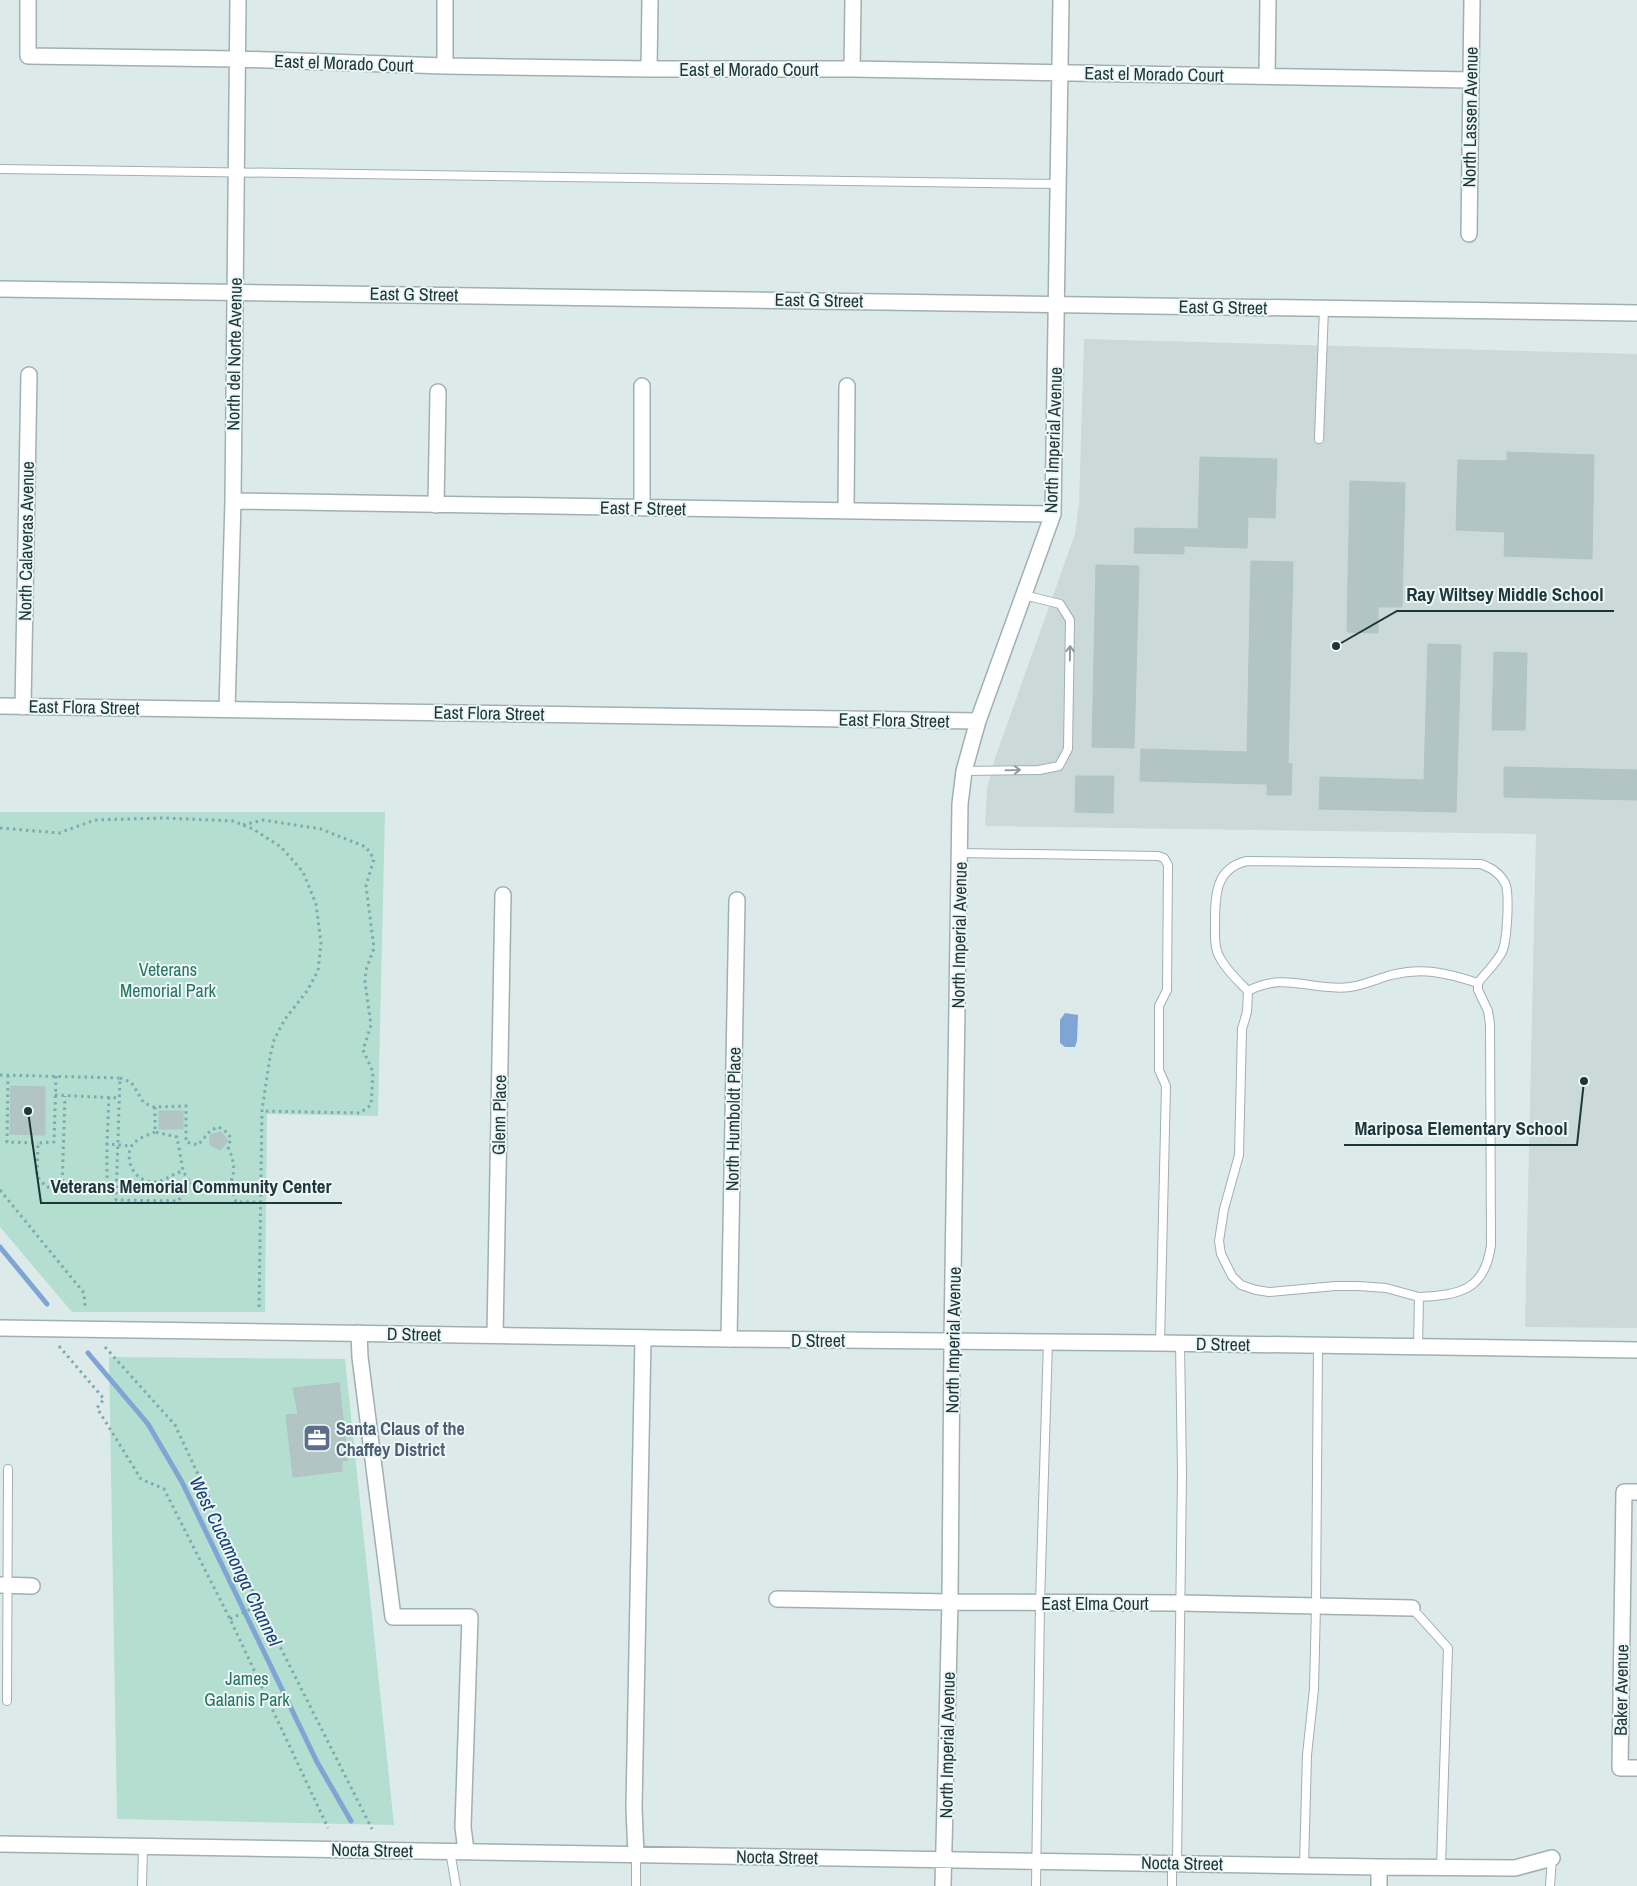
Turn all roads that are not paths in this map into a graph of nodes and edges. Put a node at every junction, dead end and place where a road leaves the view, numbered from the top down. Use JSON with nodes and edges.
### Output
{"nodes":[{"id":1,"x":28,"y":0,"type":"edge"},
{"id":2,"x":238,"y":0,"type":"edge"},
{"id":3,"x":445,"y":0,"type":"edge"},
{"id":4,"x":650,"y":0,"type":"edge"},
{"id":5,"x":853,"y":0,"type":"edge"},
{"id":6,"x":1061,"y":0,"type":"edge"},
{"id":7,"x":1268,"y":0,"type":"edge"},
{"id":8,"x":1472,"y":0,"type":"edge"},
{"id":9,"x":237,"y":59,"type":"junction"},
{"id":10,"x":445,"y":66,"type":"junction"},
{"id":11,"x":649,"y":69,"type":"junction"},
{"id":12,"x":852,"y":69,"type":"junction"},
{"id":13,"x":1060,"y":73,"type":"junction"},
{"id":14,"x":1267,"y":76,"type":"junction"},
{"id":15,"x":1471,"y":80,"type":"junction"},
{"id":16,"x":0,"y":169,"type":"edge"},
{"id":17,"x":236,"y":172,"type":"junction"},
{"id":18,"x":1058,"y":184,"type":"junction"},
{"id":19,"x":1469,"y":234,"type":"dead end"},
{"id":20,"x":0,"y":289,"type":"edge"},
{"id":21,"x":235,"y":292,"type":"junction"},
{"id":22,"x":1057,"y":304,"type":"junction"},
{"id":23,"x":1324,"y":308,"type":"junction"},
{"id":24,"x":1637,"y":313,"type":"edge"},
{"id":25,"x":29,"y":375,"type":"dead end"},
{"id":26,"x":642,"y":386,"type":"dead end"},
{"id":27,"x":847,"y":386,"type":"dead end"},
{"id":28,"x":438,"y":392,"type":"dead end"},
{"id":29,"x":1319,"y":439,"type":"dead end"},
{"id":30,"x":232,"y":501,"type":"junction"},
{"id":31,"x":436,"y":505,"type":"junction"},
{"id":32,"x":642,"y":508,"type":"junction"},
{"id":33,"x":846,"y":511,"type":"junction"},
{"id":34,"x":1053,"y":514,"type":"junction"},
{"id":35,"x":1024,"y":595,"type":"junction"},
{"id":36,"x":0,"y":706,"type":"edge"},
{"id":37,"x":23,"y":706,"type":"junction"},
{"id":38,"x":227,"y":709,"type":"junction"},
{"id":39,"x":978,"y":722,"type":"junction"},
{"id":40,"x":964,"y":771,"type":"junction"},
{"id":41,"x":960,"y":853,"type":"junction"},
{"id":42,"x":503,"y":895,"type":"dead end"},
{"id":43,"x":737,"y":900,"type":"dead end"},
{"id":44,"x":1478,"y":983,"type":"junction"},
{"id":45,"x":1248,"y":991,"type":"junction"},
{"id":46,"x":1419,"y":1296,"type":"junction"},
{"id":47,"x":0,"y":1328,"type":"edge"},
{"id":48,"x":359,"y":1333,"type":"junction"},
{"id":49,"x":495,"y":1335,"type":"junction"},
{"id":50,"x":643,"y":1338,"type":"junction"},
{"id":51,"x":729,"y":1339,"type":"junction"},
{"id":52,"x":952,"y":1341,"type":"junction"},
{"id":53,"x":1048,"y":1342,"type":"junction"},
{"id":54,"x":1160,"y":1343,"type":"junction"},
{"id":55,"x":1180,"y":1343,"type":"junction"},
{"id":56,"x":1318,"y":1345,"type":"junction"},
{"id":57,"x":1418,"y":1346,"type":"junction"},
{"id":58,"x":1637,"y":1350,"type":"edge"},
{"id":59,"x":8,"y":1469,"type":"dead end"},
{"id":60,"x":1631,"y":1492,"type":"edge"},
{"id":61,"x":4,"y":1585,"type":"edge"},
{"id":62,"x":32,"y":1586,"type":"dead end"},
{"id":63,"x":777,"y":1599,"type":"dead end"},
{"id":64,"x":950,"y":1602,"type":"junction"},
{"id":65,"x":1040,"y":1603,"type":"junction"},
{"id":66,"x":1181,"y":1603,"type":"junction"},
{"id":67,"x":1316,"y":1606,"type":"junction"},
{"id":68,"x":1412,"y":1608,"type":"joint"},
{"id":69,"x":7,"y":1701,"type":"dead end"},
{"id":70,"x":1637,"y":1768,"type":"edge"},
{"id":71,"x":0,"y":1844,"type":"edge"},
{"id":72,"x":143,"y":1846,"type":"junction"},
{"id":73,"x":450,"y":1851,"type":"junction"},
{"id":74,"x":466,"y":1851,"type":"junction"},
{"id":75,"x":636,"y":1854,"type":"junction"},
{"id":76,"x":1552,"y":1858,"type":"joint"},
{"id":77,"x":944,"y":1859,"type":"junction"},
{"id":78,"x":1037,"y":1861,"type":"junction"},
{"id":79,"x":1174,"y":1863,"type":"junction"},
{"id":80,"x":1304,"y":1865,"type":"junction"},
{"id":81,"x":1379,"y":1867,"type":"junction"},
{"id":82,"x":1441,"y":1867,"type":"junction"},
{"id":83,"x":142,"y":1886,"type":"edge"},
{"id":84,"x":456,"y":1886,"type":"edge"},
{"id":85,"x":636,"y":1886,"type":"edge"},
{"id":86,"x":943,"y":1886,"type":"edge"},
{"id":87,"x":1036,"y":1886,"type":"edge"},
{"id":88,"x":1172,"y":1886,"type":"edge"},
{"id":89,"x":1379,"y":1886,"type":"edge"},
{"id":90,"x":1550,"y":1886,"type":"edge"}],
"edges":[{"from":1,"to":9,"type":"street","name":"East el Morado Court"},
{"from":2,"to":9,"type":"street","name":"North del Norte Avenue"},
{"from":3,"to":10,"type":"street"},
{"from":4,"to":11,"type":"street"},
{"from":5,"to":12,"type":"street"},
{"from":6,"to":13,"type":"street","name":"North Imperial Avenue"},
{"from":7,"to":14,"type":"street"},
{"from":8,"to":15,"type":"street","name":"North Lassen Avenue"},
{"from":9,"to":10,"type":"street","name":"East el Morado Court"},
{"from":9,"to":17,"type":"street","name":"North del Norte Avenue"},
{"from":10,"to":11,"type":"street","name":"East el Morado Court"},
{"from":11,"to":12,"type":"street","name":"East el Morado Court"},
{"from":12,"to":13,"type":"street","name":"East el Morado Court"},
{"from":13,"to":14,"type":"street","name":"East el Morado Court"},
{"from":13,"to":18,"type":"street","name":"North Imperial Avenue"},
{"from":14,"to":15,"type":"street","name":"East el Morado Court"},
{"from":15,"to":19,"type":"street","name":"North Lassen Avenue"},
{"from":16,"to":17,"type":"lane"},
{"from":17,"to":18,"type":"lane"},
{"from":17,"to":21,"type":"street","name":"North del Norte Avenue"},
{"from":18,"to":22,"type":"street","name":"North Imperial Avenue"},
{"from":20,"to":21,"type":"street","name":"East G Street"},
{"from":21,"to":22,"type":"street","name":"East G Street"},
{"from":21,"to":30,"type":"street","name":"North del Norte Avenue"},
{"from":22,"to":23,"type":"street","name":"East G Street"},
{"from":22,"to":34,"type":"street","name":"North Imperial Avenue"},
{"from":23,"to":24,"type":"street","name":"East G Street"},
{"from":23,"to":29,"type":"lane"},
{"from":25,"to":37,"type":"street","name":"North Calaveras Avenue"},
{"from":26,"to":32,"type":"street"},
{"from":27,"to":33,"type":"street"},
{"from":28,"to":31,"type":"street"},
{"from":30,"to":31,"type":"street","name":"East F Street"},
{"from":30,"to":38,"type":"street","name":"North del Norte Avenue"},
{"from":31,"to":32,"type":"street","name":"East F Street"},
{"from":32,"to":33,"type":"street","name":"East F Street"},
{"from":33,"to":34,"type":"street","name":"East F Street"},
{"from":34,"to":35,"type":"street","name":"North Imperial Avenue"},
{"from":35,"to":39,"type":"street","name":"North Imperial Avenue"},
{"from":40,"to":35,"type":"lane","one_way":true},
{"from":36,"to":37,"type":"street","name":"East Flora Street"},
{"from":37,"to":38,"type":"street","name":"East Flora Street"},
{"from":38,"to":39,"type":"street","name":"East Flora Street"},
{"from":39,"to":40,"type":"street","name":"North Imperial Avenue"},
{"from":40,"to":41,"type":"street","name":"North Imperial Avenue"},
{"from":41,"to":52,"type":"street","name":"North Imperial Avenue"},
{"from":41,"to":54,"type":"lane"},
{"from":42,"to":49,"type":"street","name":"Glenn Place"},
{"from":43,"to":51,"type":"street","name":"North Humboldt Place"},
{"from":44,"to":45,"type":"lane"},
{"from":44,"to":45,"type":"lane"},
{"from":44,"to":46,"type":"lane"},
{"from":45,"to":46,"type":"lane"},
{"from":46,"to":57,"type":"lane"},
{"from":47,"to":48,"type":"street","name":"D Street"},
{"from":48,"to":49,"type":"street","name":"D Street"},
{"from":48,"to":74,"type":"street"},
{"from":49,"to":50,"type":"street","name":"D Street"},
{"from":50,"to":51,"type":"street","name":"D Street"},
{"from":50,"to":75,"type":"street"},
{"from":51,"to":52,"type":"street","name":"D Street"},
{"from":52,"to":53,"type":"street","name":"D Street"},
{"from":52,"to":64,"type":"street","name":"North Imperial Avenue"},
{"from":53,"to":54,"type":"street","name":"D Street"},
{"from":53,"to":65,"type":"lane"},
{"from":54,"to":55,"type":"street","name":"D Street"},
{"from":55,"to":56,"type":"street","name":"D Street"},
{"from":55,"to":66,"type":"lane"},
{"from":56,"to":57,"type":"street","name":"D Street"},
{"from":56,"to":67,"type":"lane"},
{"from":57,"to":58,"type":"street","name":"D Street"},
{"from":59,"to":61,"type":"lane"},
{"from":60,"to":70,"type":"street","name":"Baker Avenue"},
{"from":61,"to":62,"type":"street"},
{"from":61,"to":69,"type":"lane"},
{"from":63,"to":64,"type":"street","name":"East Elma Court"},
{"from":64,"to":65,"type":"street","name":"East Elma Court"},
{"from":64,"to":77,"type":"street","name":"North Imperial Avenue"},
{"from":65,"to":66,"type":"street","name":"East Elma Court"},
{"from":65,"to":78,"type":"lane"},
{"from":66,"to":67,"type":"street","name":"East Elma Court"},
{"from":66,"to":79,"type":"lane"},
{"from":67,"to":68,"type":"street","name":"East Elma Court"},
{"from":67,"to":80,"type":"lane"},
{"from":68,"to":82,"type":"lane"},
{"from":71,"to":72,"type":"street","name":"Nocta Street"},
{"from":72,"to":73,"type":"street","name":"Nocta Street"},
{"from":72,"to":83,"type":"lane"},
{"from":73,"to":74,"type":"street","name":"Nocta Street"},
{"from":73,"to":84,"type":"lane"},
{"from":74,"to":75,"type":"street","name":"Nocta Street"},
{"from":75,"to":77,"type":"street","name":"Nocta Street"},
{"from":75,"to":85,"type":"lane"},
{"from":76,"to":82,"type":"street","name":"Nocta Street"},
{"from":76,"to":90,"type":"lane"},
{"from":77,"to":78,"type":"street","name":"Nocta Street"},
{"from":77,"to":86,"type":"street","name":"North Imperial Avenue"},
{"from":78,"to":79,"type":"street","name":"Nocta Street"},
{"from":78,"to":87,"type":"lane"},
{"from":79,"to":80,"type":"street","name":"Nocta Street"},
{"from":79,"to":88,"type":"lane"},
{"from":80,"to":81,"type":"street","name":"Nocta Street"},
{"from":81,"to":82,"type":"street","name":"Nocta Street"},
{"from":81,"to":89,"type":"street"}]}
